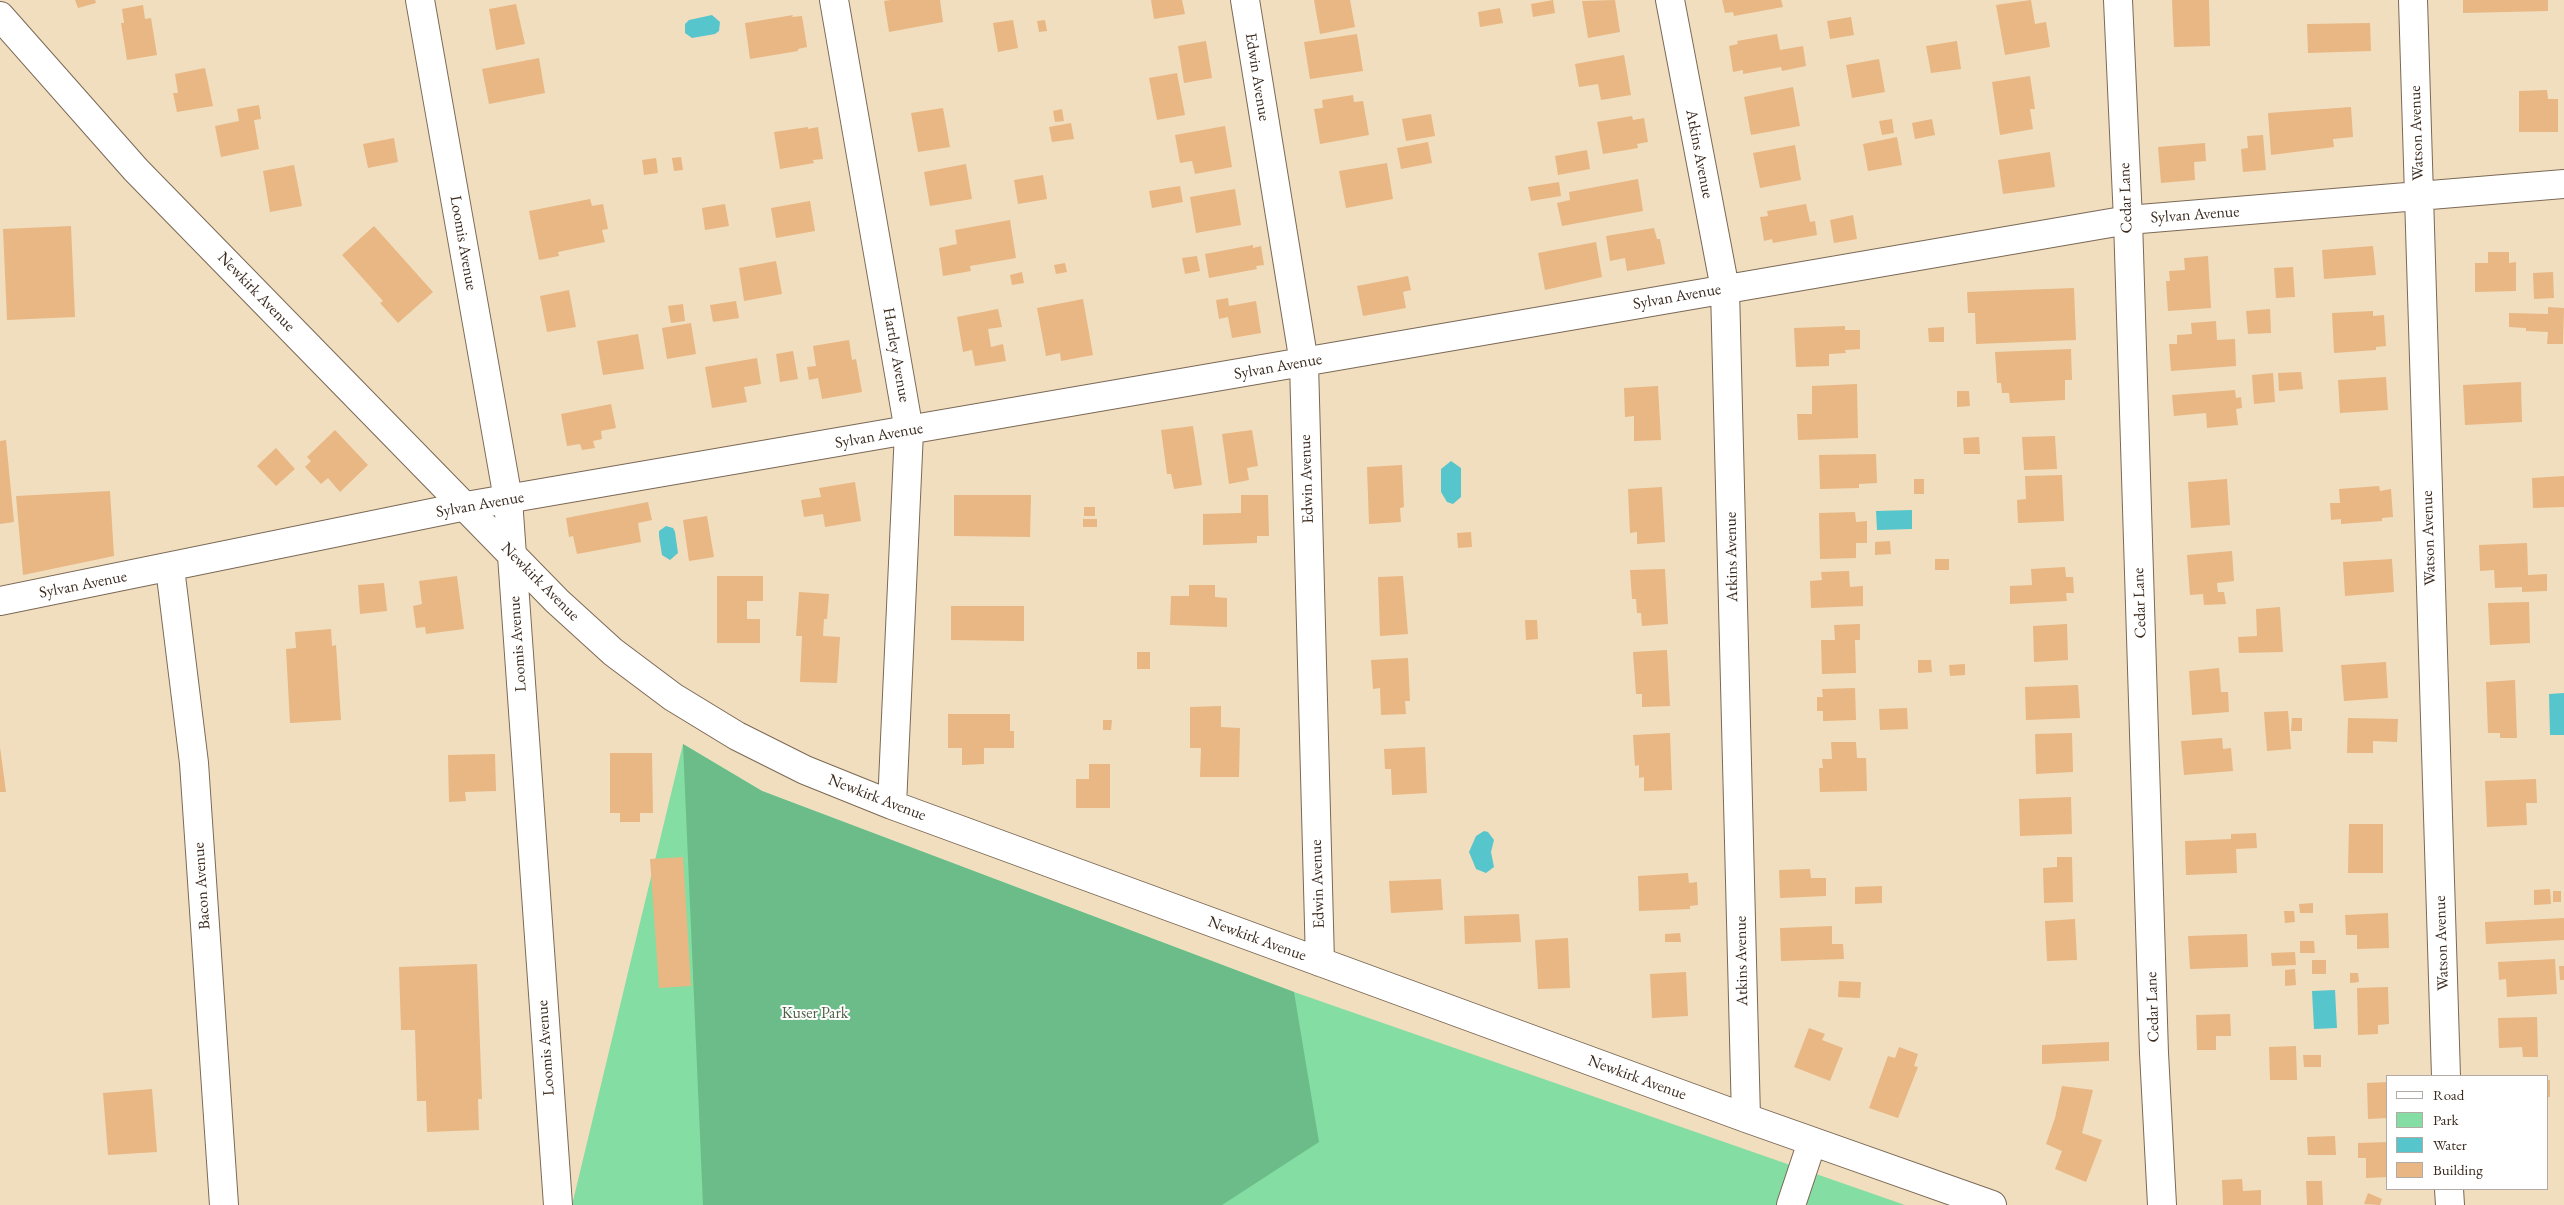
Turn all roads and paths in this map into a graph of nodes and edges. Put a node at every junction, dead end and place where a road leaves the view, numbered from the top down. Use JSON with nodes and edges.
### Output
{"nodes":[{"id":1,"x":420,"y":0,"type":"edge"},
{"id":2,"x":834,"y":0,"type":"edge"},
{"id":3,"x":1245,"y":0,"type":"edge"},
{"id":4,"x":1670,"y":0,"type":"edge"},
{"id":5,"x":2118,"y":0,"type":"edge"},
{"id":6,"x":2412,"y":0,"type":"edge"},
{"id":7,"x":0,"y":16,"type":"edge"},
{"id":8,"x":2564,"y":184,"type":"edge"},
{"id":9,"x":2419,"y":197,"type":"junction"},
{"id":10,"x":2128,"y":220,"type":"junction"},
{"id":11,"x":1725,"y":289,"type":"junction"},
{"id":12,"x":1304,"y":363,"type":"junction"},
{"id":13,"x":909,"y":430,"type":"junction"},
{"id":14,"x":508,"y":499,"type":"junction"},
{"id":15,"x":466,"y":506,"type":"junction"},
{"id":16,"x":512,"y":554,"type":"junction"},
{"id":17,"x":170,"y":568,"type":"junction"},
{"id":18,"x":0,"y":602,"type":"edge"},
{"id":19,"x":892,"y":805,"type":"junction"},
{"id":20,"x":1320,"y":962,"type":"junction"},
{"id":21,"x":2446,"y":1075,"type":"edge"},
{"id":22,"x":1746,"y":1118,"type":"junction"},
{"id":23,"x":1812,"y":1142,"type":"junction"},
{"id":24,"x":2449,"y":1190,"type":"edge"},
{"id":25,"x":224,"y":1205,"type":"edge"},
{"id":26,"x":558,"y":1205,"type":"edge"},
{"id":27,"x":1791,"y":1205,"type":"edge"},
{"id":28,"x":1992,"y":1205,"type":"edge"},
{"id":29,"x":2162,"y":1205,"type":"edge"},
{"id":30,"x":2450,"y":1205,"type":"edge"}],
"edges":[{"from":1,"to":14,"type":"street","name":"Loomis Avenue"},
{"from":2,"to":13,"type":"street","name":"Hartley Avenue"},
{"from":3,"to":12,"type":"street","name":"Edwin Avenue"},
{"from":4,"to":11,"type":"street","name":"Atkins Avenue"},
{"from":5,"to":10,"type":"street","name":"Cedar Lane"},
{"from":6,"to":9,"type":"street","name":"Watson Avenue"},
{"from":7,"to":15,"type":"street","name":"Newkirk Avenue"},
{"from":8,"to":9,"type":"street","name":"Sylvan Avenue"},
{"from":9,"to":10,"type":"street","name":"Sylvan Avenue"},
{"from":9,"to":21,"type":"street","name":"Watson Avenue"},
{"from":10,"to":11,"type":"street","name":"Sylvan Avenue"},
{"from":10,"to":29,"type":"street","name":"Cedar Lane"},
{"from":11,"to":12,"type":"street","name":"Sylvan Avenue"},
{"from":11,"to":22,"type":"street","name":"Atkins Avenue"},
{"from":12,"to":13,"type":"street","name":"Sylvan Avenue"},
{"from":12,"to":20,"type":"street","name":"Edwin Avenue"},
{"from":13,"to":14,"type":"street","name":"Sylvan Avenue"},
{"from":13,"to":19,"type":"street","name":"Hartley Avenue"},
{"from":14,"to":15,"type":"street","name":"Sylvan Avenue"},
{"from":14,"to":16,"type":"street","name":"Loomis Avenue"},
{"from":15,"to":16,"type":"street","name":"Newkirk Avenue"},
{"from":15,"to":17,"type":"street","name":"Sylvan Avenue"},
{"from":16,"to":19,"type":"street","name":"Newkirk Avenue"},
{"from":16,"to":26,"type":"street","name":"Loomis Avenue"},
{"from":17,"to":18,"type":"street","name":"Sylvan Avenue"},
{"from":17,"to":25,"type":"street","name":"Bacon Avenue"},
{"from":19,"to":20,"type":"street","name":"Newkirk Avenue"},
{"from":20,"to":22,"type":"street","name":"Newkirk Avenue"},
{"from":22,"to":23,"type":"street","name":"Newkirk Avenue"},
{"from":23,"to":27,"type":"street"},
{"from":23,"to":28,"type":"street","name":"Newkirk Avenue"},
{"from":24,"to":30,"type":"street"}]}
